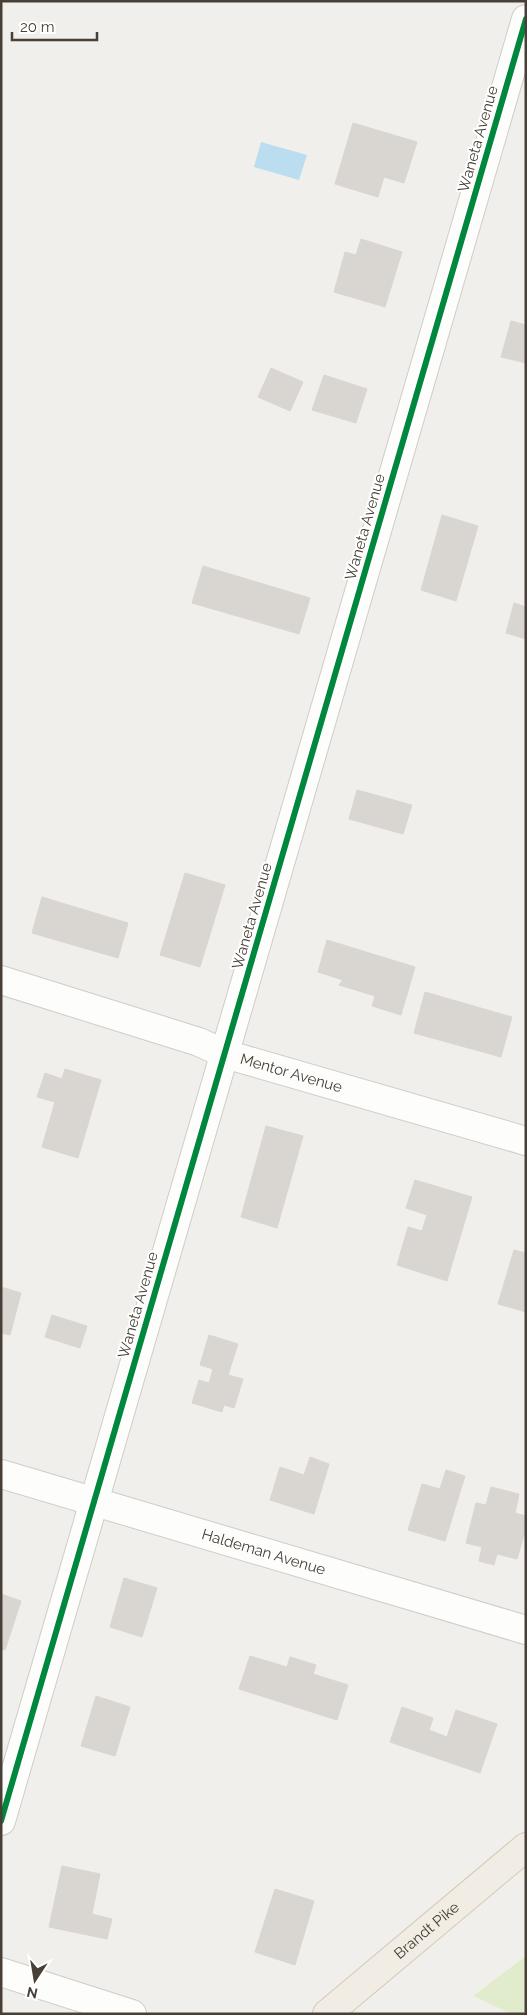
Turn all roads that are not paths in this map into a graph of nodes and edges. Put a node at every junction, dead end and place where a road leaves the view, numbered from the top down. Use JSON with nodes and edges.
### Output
{"nodes":[{"id":1,"x":526,"y":19,"type":"edge"},
{"id":2,"x":1,"y":980,"type":"edge"},
{"id":3,"x":225,"y":1054,"type":"junction"},
{"id":4,"x":526,"y":1141,"type":"edge"},
{"id":5,"x":1,"y":1474,"type":"edge"},
{"id":6,"x":94,"y":1501,"type":"junction"},
{"id":7,"x":526,"y":1630,"type":"edge"},
{"id":8,"x":1,"y":1821,"type":"edge"},
{"id":9,"x":526,"y":1848,"type":"edge"},
{"id":10,"x":1,"y":1972,"type":"edge"},
{"id":11,"x":132,"y":2014,"type":"edge"},
{"id":12,"x":327,"y":2014,"type":"edge"}],
"edges":[{"from":1,"to":3,"type":"street","name":"Waneta Avenue"},
{"from":2,"to":3,"type":"street","name":"Mentor Avenue"},
{"from":3,"to":4,"type":"street","name":"Mentor Avenue"},
{"from":3,"to":6,"type":"street","name":"Waneta Avenue"},
{"from":5,"to":6,"type":"street","name":"Haldeman Avenue"},
{"from":6,"to":7,"type":"street","name":"Haldeman Avenue"},
{"from":6,"to":8,"type":"street","name":"Waneta Avenue"},
{"from":9,"to":12,"type":"main road","name":"Brandt Pike"},
{"from":10,"to":11,"type":"street"}]}
